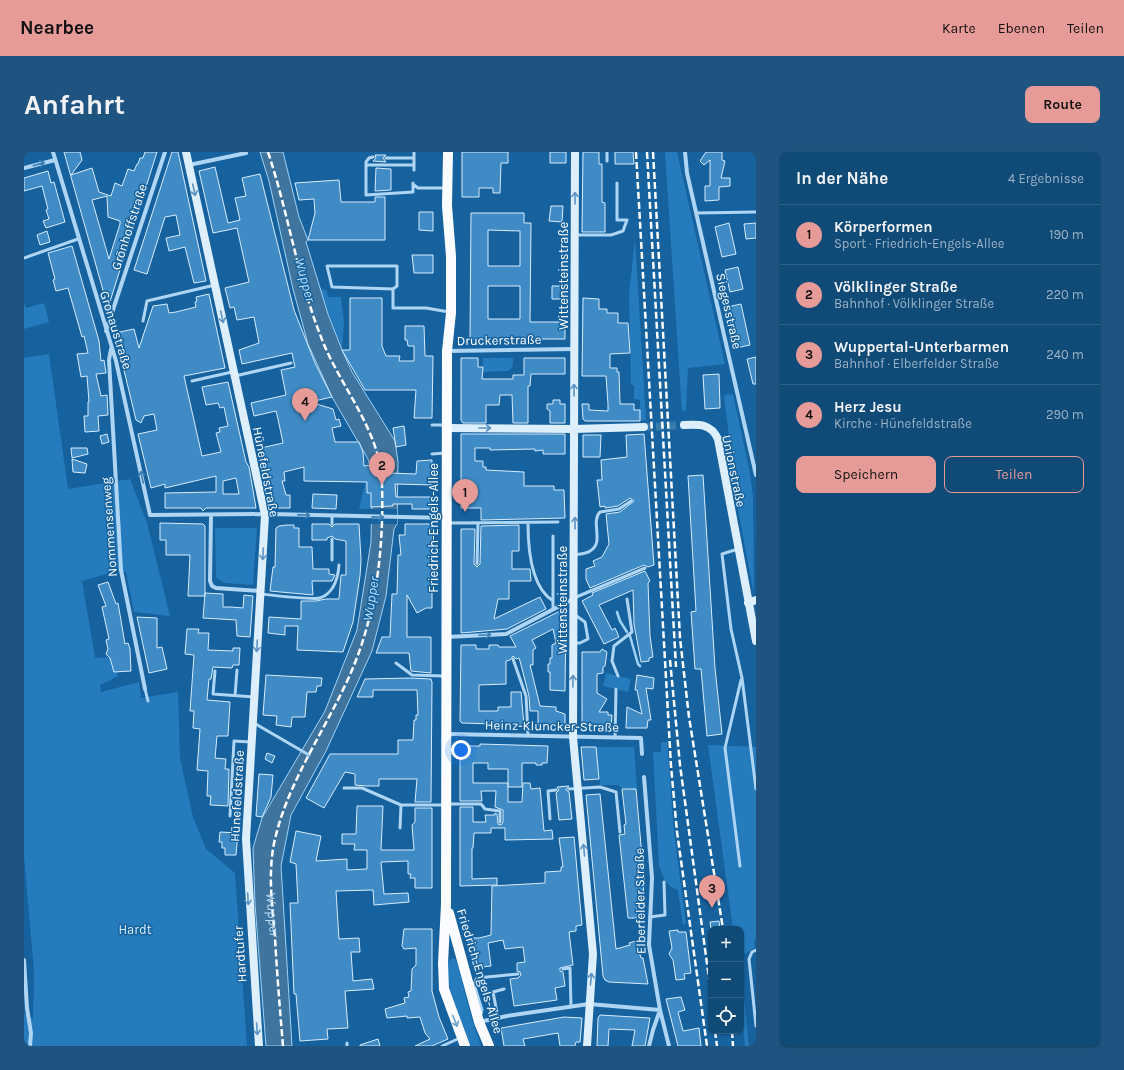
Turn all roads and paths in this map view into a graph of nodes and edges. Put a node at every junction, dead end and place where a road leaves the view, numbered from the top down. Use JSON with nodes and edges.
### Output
{"nodes":[{"id":1,"x":53,"y":152,"type":"edge"},
{"id":2,"x":165,"y":152,"type":"edge"},
{"id":3,"x":186,"y":152,"type":"edge"},
{"id":4,"x":414,"y":152,"type":"edge"},
{"id":5,"x":448,"y":152,"type":"edge"},
{"id":6,"x":575,"y":152,"type":"edge"},
{"id":7,"x":607,"y":152,"type":"edge"},
{"id":8,"x":685,"y":152,"type":"edge"},
{"id":9,"x":246,"y":153,"type":"dead end"},
{"id":10,"x":373,"y":157,"type":"dead end"},
{"id":11,"x":386,"y":158,"type":"dead end"},
{"id":12,"x":414,"y":158,"type":"junction"},
{"id":13,"x":55,"y":160,"type":"junction"},
{"id":14,"x":607,"y":161,"type":"dead end"},
{"id":15,"x":188,"y":165,"type":"junction"},
{"id":16,"x":366,"y":165,"type":"junction"},
{"id":17,"x":414,"y":165,"type":"junction"},
{"id":18,"x":24,"y":168,"type":"edge"},
{"id":19,"x":414,"y":170,"type":"dead end"},
{"id":20,"x":617,"y":183,"type":"dead end"},
{"id":21,"x":447,"y":188,"type":"junction"},
{"id":22,"x":756,"y":212,"type":"edge"},
{"id":23,"x":697,"y":214,"type":"junction"},
{"id":24,"x":575,"y":235,"type":"junction"},
{"id":25,"x":78,"y":239,"type":"junction"},
{"id":26,"x":24,"y":258,"type":"edge"},
{"id":27,"x":215,"y":285,"type":"junction"},
{"id":28,"x":393,"y":290,"type":"junction"},
{"id":29,"x":451,"y":313,"type":"junction"},
{"id":30,"x":142,"y":321,"type":"dead end"},
{"id":31,"x":106,"y":332,"type":"junction"},
{"id":32,"x":111,"y":348,"type":"junction"},
{"id":33,"x":575,"y":349,"type":"junction"},
{"id":34,"x":447,"y":351,"type":"junction"},
{"id":35,"x":292,"y":363,"type":"dead end"},
{"id":36,"x":235,"y":374,"type":"junction"},
{"id":37,"x":192,"y":381,"type":"dead end"},
{"id":38,"x":432,"y":425,"type":"dead end"},
{"id":39,"x":684,"y":425,"type":"tunnel mouth"},
{"id":40,"x":446,"y":427,"type":"junction"},
{"id":41,"x":644,"y":427,"type":"tunnel mouth"},
{"id":42,"x":574,"y":429,"type":"junction"},
{"id":43,"x":446,"y":453,"type":"junction"},
{"id":44,"x":432,"y":454,"type":"dead end"},
{"id":45,"x":756,"y":475,"type":"edge"},
{"id":46,"x":630,"y":501,"type":"dead end"},
{"id":47,"x":265,"y":515,"type":"junction"},
{"id":48,"x":212,"y":516,"type":"junction"},
{"id":49,"x":332,"y":516,"type":"junction"},
{"id":50,"x":447,"y":520,"type":"junction"},
{"id":51,"x":558,"y":522,"type":"dead end"},
{"id":52,"x":478,"y":523,"type":"junction"},
{"id":53,"x":528,"y":523,"type":"junction"},
{"id":54,"x":332,"y":524,"type":"dead end"},
{"id":55,"x":553,"y":536,"type":"dead end"},
{"id":56,"x":332,"y":539,"type":"dead end"},
{"id":57,"x":738,"y":548,"type":"junction"},
{"id":58,"x":574,"y":555,"type":"junction"},
{"id":59,"x":332,"y":560,"type":"dead end"},
{"id":60,"x":477,"y":564,"type":"dead end"},
{"id":61,"x":339,"y":565,"type":"dead end"},
{"id":62,"x":644,"y":568,"type":"dead end"},
{"id":63,"x":261,"y":593,"type":"junction"},
{"id":64,"x":574,"y":598,"type":"junction"},
{"id":65,"x":627,"y":599,"type":"dead end"},
{"id":66,"x":752,"y":601,"type":"edge"},
{"id":67,"x":553,"y":602,"type":"junction"},
{"id":68,"x":552,"y":609,"type":"junction"},
{"id":69,"x":574,"y":615,"type":"junction"},
{"id":70,"x":446,"y":638,"type":"junction"},
{"id":71,"x":756,"y":641,"type":"edge"},
{"id":72,"x":574,"y":643,"type":"junction"},
{"id":73,"x":513,"y":658,"type":"dead end"},
{"id":74,"x":396,"y":663,"type":"dead end"},
{"id":75,"x":237,"y":670,"type":"dead end"},
{"id":76,"x":215,"y":671,"type":"dead end"},
{"id":77,"x":446,"y":676,"type":"junction"},
{"id":78,"x":618,"y":676,"type":"dead end"},
{"id":79,"x":742,"y":678,"type":"junction"},
{"id":80,"x":145,"y":689,"type":"joint"},
{"id":81,"x":616,"y":689,"type":"dead end"},
{"id":82,"x":235,"y":696,"type":"junction"},
{"id":83,"x":254,"y":697,"type":"junction"},
{"id":84,"x":148,"y":701,"type":"dead end"},
{"id":85,"x":253,"y":722,"type":"junction"},
{"id":86,"x":446,"y":734,"type":"junction"},
{"id":87,"x":528,"y":735,"type":"junction"},
{"id":88,"x":573,"y":737,"type":"junction"},
{"id":89,"x":615,"y":738,"type":"junction"},
{"id":90,"x":252,"y":742,"type":"junction"},
{"id":91,"x":642,"y":754,"type":"dead end"},
{"id":92,"x":308,"y":755,"type":"dead end"},
{"id":93,"x":644,"y":777,"type":"dead end"},
{"id":94,"x":344,"y":788,"type":"dead end"},
{"id":95,"x":578,"y":788,"type":"junction"},
{"id":96,"x":569,"y":789,"type":"dead end"},
{"id":97,"x":756,"y":789,"type":"edge"},
{"id":98,"x":556,"y":790,"type":"dead end"},
{"id":99,"x":446,"y":804,"type":"junction"},
{"id":100,"x":401,"y":805,"type":"junction"},
{"id":101,"x":230,"y":816,"type":"dead end"},
{"id":102,"x":550,"y":819,"type":"dead end"},
{"id":103,"x":500,"y":822,"type":"dead end"},
{"id":104,"x":400,"y":828,"type":"dead end"},
{"id":105,"x":620,"y":832,"type":"dead end"},
{"id":106,"x":246,"y":860,"type":"joint"},
{"id":107,"x":740,"y":866,"type":"dead end"},
{"id":108,"x":664,"y":882,"type":"dead end"},
{"id":109,"x":446,"y":904,"type":"junction"},
{"id":110,"x":650,"y":917,"type":"junction"},
{"id":111,"x":756,"y":950,"type":"edge"},
{"id":112,"x":461,"y":959,"type":"junction"},
{"id":113,"x":24,"y":960,"type":"edge"},
{"id":114,"x":443,"y":963,"type":"junction"},
{"id":115,"x":563,"y":969,"type":"dead end"},
{"id":116,"x":518,"y":974,"type":"dead end"},
{"id":117,"x":504,"y":989,"type":"dead end"},
{"id":118,"x":589,"y":1004,"type":"junction"},
{"id":119,"x":571,"y":1006,"type":"junction"},
{"id":120,"x":660,"y":1010,"type":"junction"},
{"id":121,"x":498,"y":1018,"type":"junction"},
{"id":122,"x":479,"y":1022,"type":"junction"},
{"id":123,"x":756,"y":1026,"type":"edge"},
{"id":124,"x":463,"y":1042,"type":"edge"},
{"id":125,"x":30,"y":1046,"type":"edge"},
{"id":126,"x":258,"y":1046,"type":"edge"},
{"id":127,"x":442,"y":1046,"type":"edge"},
{"id":128,"x":489,"y":1046,"type":"edge"},
{"id":129,"x":587,"y":1046,"type":"edge"},
{"id":130,"x":649,"y":1046,"type":"edge"},
{"id":131,"x":670,"y":1046,"type":"edge"}],
"edges":[{"from":1,"to":13,"type":"street","name":"Gronaustraße"},
{"from":2,"to":31,"type":"street","name":"Grönhoffstraße"},
{"from":3,"to":15,"type":"street","name":"Hünefeldstraße"},
{"from":4,"to":12,"type":"lane"},
{"from":5,"to":21,"type":"main road","name":"Friedrich-Engels-Allee"},
{"from":24,"to":6,"type":"street","name":"Wittensteinstraße","one_way":true},
{"from":7,"to":14,"type":"lane"},
{"from":8,"to":23,"type":"street","name":"Siegesstraße"},
{"from":9,"to":15,"type":"street"},
{"from":10,"to":16,"type":"lane"},
{"from":11,"to":12,"type":"lane"},
{"from":12,"to":17,"type":"lane"},
{"from":18,"to":13,"type":"street","one_way":true},
{"from":13,"to":25,"type":"street","name":"Gronaustraße"},
{"from":15,"to":27,"type":"street","name":"Hünefeldstraße","one_way":true},
{"from":16,"to":17,"type":"lane"},
{"from":16,"to":21,"type":"lane"},
{"from":17,"to":19,"type":"lane"},
{"from":20,"to":24,"type":"lane"},
{"from":21,"to":29,"type":"main road","name":"Friedrich-Engels-Allee"},
{"from":22,"to":23,"type":"lane"},
{"from":23,"to":45,"type":"street","name":"Siegesstraße"},
{"from":24,"to":33,"type":"street","name":"Wittensteinstraße"},
{"from":25,"to":26,"type":"lane"},
{"from":25,"to":31,"type":"street","name":"Gronaustraße"},
{"from":27,"to":30,"type":"lane"},
{"from":27,"to":36,"type":"street","name":"Hünefeldstraße","one_way":true},
{"from":28,"to":28,"type":"lane"},
{"from":28,"to":29,"type":"lane"},
{"from":29,"to":34,"type":"main road","name":"Friedrich-Engels-Allee"},
{"from":31,"to":32,"type":"street","name":"Gronaustraße"},
{"from":48,"to":32,"type":"street","name":"Gronaustraße","one_way":true},
{"from":32,"to":80,"type":"street","name":"Nommensenweg"},
{"from":33,"to":34,"type":"street","name":"Druckerstraße"},
{"from":42,"to":33,"type":"street","name":"Wittensteinstraße","one_way":true},
{"from":34,"to":40,"type":"main road","name":"Friedrich-Engels-Allee"},
{"from":35,"to":36,"type":"lane"},
{"from":36,"to":37,"type":"lane"},
{"from":36,"to":47,"type":"street","name":"Hünefeldstraße"},
{"from":38,"to":40,"type":"lane"},
{"from":39,"to":57,"type":"street","name":"Unionstraße"},
{"from":40,"to":42,"type":"street","one_way":true},
{"from":40,"to":43,"type":"main road","name":"Friedrich-Engels-Allee"},
{"from":41,"to":42,"type":"street"},
{"from":58,"to":42,"type":"street","name":"Wittensteinstraße","one_way":true},
{"from":43,"to":44,"type":"lane"},
{"from":43,"to":50,"type":"main road","name":"Friedrich-Engels-Allee"},
{"from":46,"to":58,"type":"lane"},
{"from":47,"to":48,"type":"street"},
{"from":47,"to":49,"type":"street","one_way":true},
{"from":47,"to":63,"type":"street","name":"Hünefeldstraße","one_way":true},
{"from":48,"to":63,"type":"street"},
{"from":49,"to":50,"type":"street","one_way":true},
{"from":49,"to":54,"type":"lane"},
{"from":50,"to":52,"type":"lane"},
{"from":50,"to":70,"type":"main road","name":"Friedrich-Engels-Allee"},
{"from":51,"to":53,"type":"lane"},
{"from":52,"to":53,"type":"lane"},
{"from":52,"to":60,"type":"lane"},
{"from":53,"to":67,"type":"lane"},
{"from":55,"to":67,"type":"lane"},
{"from":56,"to":59,"type":"lane"},
{"from":57,"to":66,"type":"street","name":"Unionstraße"},
{"from":57,"to":79,"type":"lane"},
{"from":58,"to":64,"type":"street","name":"Wittensteinstraße"},
{"from":61,"to":63,"type":"lane"},
{"from":62,"to":64,"type":"lane"},
{"from":63,"to":83,"type":"street","name":"Hünefeldstraße","one_way":true},
{"from":64,"to":68,"type":"street"},
{"from":64,"to":69,"type":"street","name":"Wittensteinstraße"},
{"from":65,"to":78,"type":"lane"},
{"from":66,"to":71,"type":"street","name":"Unionstraße"},
{"from":67,"to":68,"type":"lane"},
{"from":70,"to":68,"type":"street","one_way":true},
{"from":69,"to":72,"type":"street","name":"Wittensteinstraße"},
{"from":69,"to":72,"type":"lane"},
{"from":70,"to":77,"type":"main road","name":"Friedrich-Engels-Allee"},
{"from":88,"to":72,"type":"street","name":"Wittensteinstraße","one_way":true},
{"from":73,"to":87,"type":"lane"},
{"from":74,"to":77,"type":"lane"},
{"from":75,"to":82,"type":"lane"},
{"from":76,"to":82,"type":"lane"},
{"from":77,"to":86,"type":"main road","name":"Friedrich-Engels-Allee"},
{"from":79,"to":97,"type":"lane"},
{"from":79,"to":107,"type":"lane"},
{"from":80,"to":84,"type":"lane","name":"Nommensenweg"},
{"from":81,"to":89,"type":"lane"},
{"from":82,"to":83,"type":"lane"},
{"from":83,"to":85,"type":"street","name":"Hünefeldstraße"},
{"from":85,"to":90,"type":"street","name":"Hünefeldstraße"},
{"from":85,"to":92,"type":"lane"},
{"from":86,"to":87,"type":"street","name":"Heinz-Kluncker-Straße"},
{"from":86,"to":99,"type":"main road","name":"Friedrich-Engels-Allee"},
{"from":87,"to":88,"type":"street","name":"Heinz-Kluncker-Straße"},
{"from":88,"to":89,"type":"street","name":"Heinz-Kluncker-Straße"},
{"from":88,"to":95,"type":"street","name":"Wittensteinstraße"},
{"from":89,"to":91,"type":"street","name":"Heinz-Kluncker-Straße"},
{"from":90,"to":101,"type":"lane"},
{"from":90,"to":106,"type":"street","name":"Hünefeldstraße"},
{"from":93,"to":110,"type":"street","name":"Elberfelder Straße"},
{"from":94,"to":100,"type":"lane"},
{"from":95,"to":96,"type":"lane"},
{"from":95,"to":105,"type":"lane"},
{"from":118,"to":95,"type":"street","name":"Wittensteinstraße","one_way":true},
{"from":98,"to":102,"type":"lane"},
{"from":99,"to":100,"type":"lane"},
{"from":99,"to":103,"type":"lane"},
{"from":99,"to":109,"type":"main road","name":"Friedrich-Engels-Allee"},
{"from":100,"to":104,"type":"lane"},
{"from":106,"to":126,"type":"street","name":"Hardtufer","one_way":true},
{"from":108,"to":110,"type":"lane"},
{"from":109,"to":112,"type":"main road","name":"Friedrich-Engels-Allee"},
{"from":109,"to":114,"type":"main road","name":"Friedrich-Engels-Allee"},
{"from":110,"to":120,"type":"street","name":"Elberfelder Straße"},
{"from":111,"to":123,"type":"lane"},
{"from":112,"to":114,"type":"main road"},
{"from":112,"to":122,"type":"main road","name":"Friedrich-Engels-Allee"},
{"from":113,"to":125,"type":"street"},
{"from":114,"to":124,"type":"main road","name":"Friedrich-Engels-Allee","one_way":true},
{"from":115,"to":119,"type":"lane"},
{"from":116,"to":122,"type":"lane"},
{"from":117,"to":121,"type":"lane"},
{"from":118,"to":119,"type":"street"},
{"from":118,"to":120,"type":"street"},
{"from":118,"to":129,"type":"street","name":"Wittensteinstraße"},
{"from":119,"to":121,"type":"street"},
{"from":120,"to":130,"type":"street"},
{"from":120,"to":131,"type":"street","name":"Elberfelder Straße"},
{"from":121,"to":122,"type":"street"},
{"from":122,"to":128,"type":"main road","name":"Friedrich-Engels-Allee"},
{"from":124,"to":127,"type":"lane"}]}
